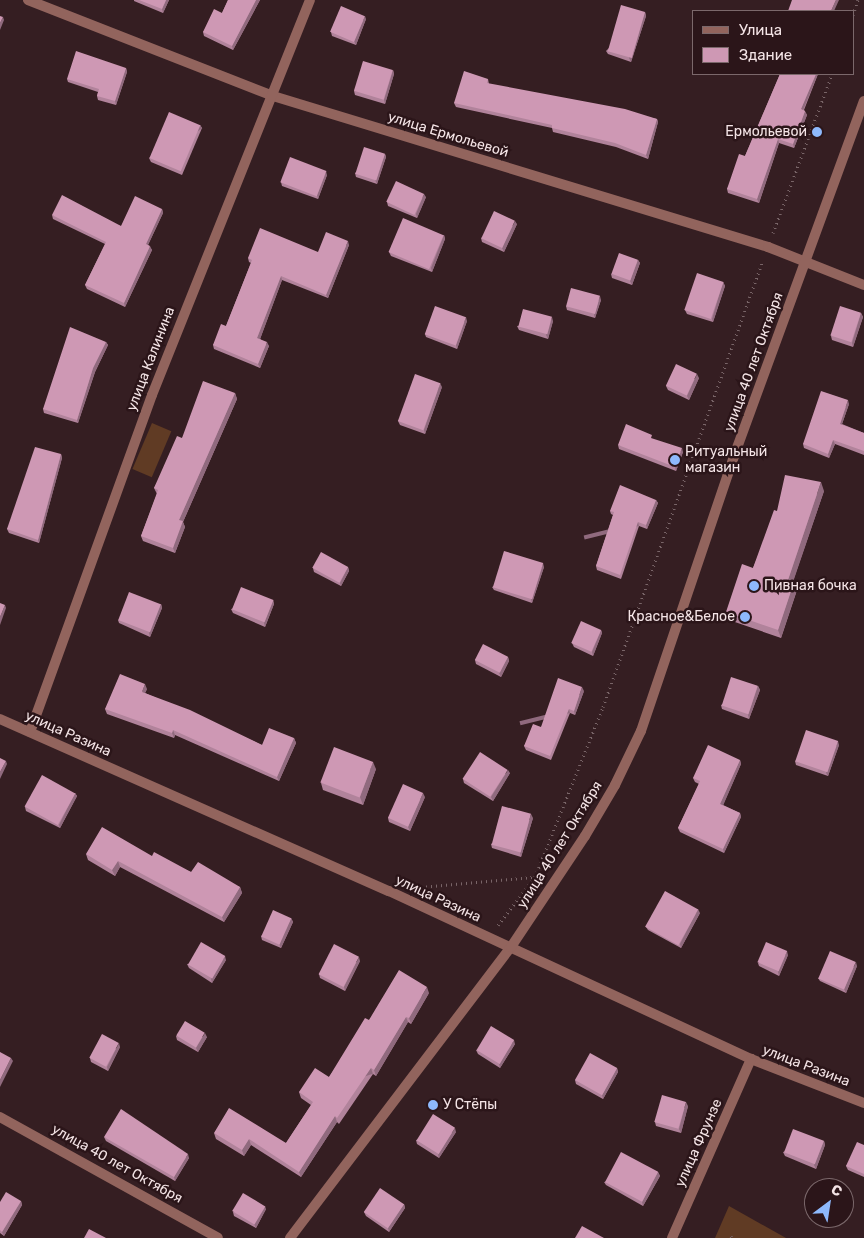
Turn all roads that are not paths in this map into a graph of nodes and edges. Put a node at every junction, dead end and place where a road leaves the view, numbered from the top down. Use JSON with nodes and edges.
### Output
{"nodes":[{"id":1,"x":28,"y":0,"type":"edge"},
{"id":2,"x":310,"y":0,"type":"edge"},
{"id":3,"x":273,"y":96,"type":"junction"},
{"id":4,"x":864,"y":101,"type":"edge"},
{"id":5,"x":806,"y":262,"type":"junction"},
{"id":6,"x":864,"y":286,"type":"edge"},
{"id":7,"x":0,"y":718,"type":"edge"},
{"id":8,"x":30,"y":732,"type":"junction"},
{"id":9,"x":511,"y":947,"type":"junction"},
{"id":10,"x":751,"y":1059,"type":"junction"},
{"id":11,"x":864,"y":1103,"type":"edge"},
{"id":12,"x":0,"y":1117,"type":"edge"},
{"id":13,"x":218,"y":1238,"type":"edge"},
{"id":14,"x":290,"y":1238,"type":"edge"},
{"id":15,"x":672,"y":1238,"type":"edge"}],
"edges":[{"from":1,"to":3,"type":"street","name":"улица Ермольевой"},
{"from":2,"to":3,"type":"street","name":"улица Калинина"},
{"from":3,"to":5,"type":"street","name":"улица Ермольевой"},
{"from":3,"to":8,"type":"street","name":"улица Калинина"},
{"from":4,"to":5,"type":"street","name":"улица 40 лет Октября"},
{"from":5,"to":6,"type":"street","name":"улица Ермольевой"},
{"from":5,"to":9,"type":"street","name":"улица 40 лет Октября"},
{"from":7,"to":8,"type":"street","name":"улица Разина"},
{"from":8,"to":9,"type":"street","name":"улица Разина"},
{"from":9,"to":10,"type":"street","name":"улица Разина"},
{"from":9,"to":14,"type":"street","name":"улица 40 лет Октября"},
{"from":10,"to":11,"type":"street","name":"улица Разина"},
{"from":10,"to":15,"type":"street","name":"улица Фрунзе"},
{"from":12,"to":13,"type":"street","name":"улица 40 лет Октября"}]}
